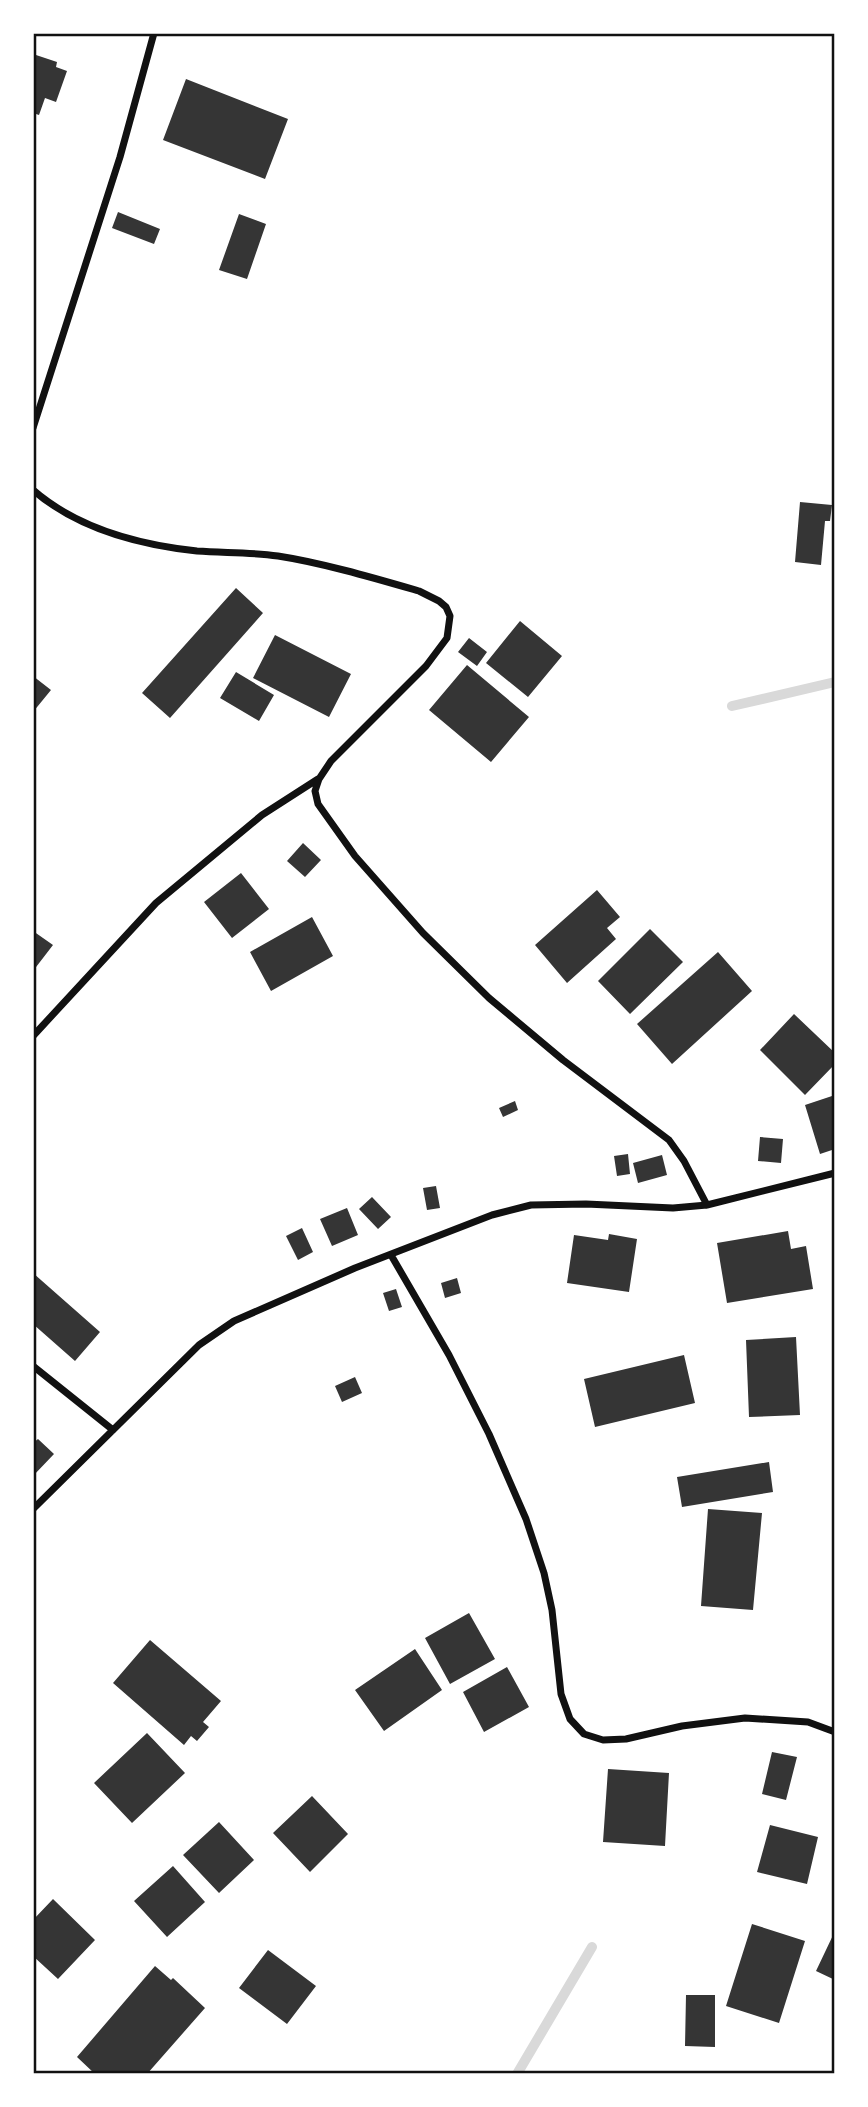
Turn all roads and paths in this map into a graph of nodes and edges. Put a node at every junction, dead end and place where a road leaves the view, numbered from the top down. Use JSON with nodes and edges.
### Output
{"nodes":[{"id":1,"x":154,"y":33,"type":"edge"},
{"id":2,"x":33,"y":428,"type":"edge"},
{"id":3,"x":33,"y":490,"type":"edge"},
{"id":4,"x":319,"y":779,"type":"junction"},
{"id":5,"x":33,"y":1036,"type":"edge"},
{"id":6,"x":835,"y":1174,"type":"edge"},
{"id":7,"x":707,"y":1205,"type":"junction"},
{"id":8,"x":391,"y":1255,"type":"junction"},
{"id":9,"x":33,"y":1366,"type":"edge"},
{"id":10,"x":113,"y":1430,"type":"junction"},
{"id":11,"x":33,"y":1509,"type":"edge"},
{"id":12,"x":835,"y":1732,"type":"edge"}],
"edges":[{"from":1,"to":2,"type":"street"},
{"from":3,"to":4,"type":"street"},
{"from":4,"to":5,"type":"street"},
{"from":4,"to":7,"type":"street"},
{"from":6,"to":7,"type":"street"},
{"from":7,"to":8,"type":"street"},
{"from":8,"to":10,"type":"street"},
{"from":8,"to":12,"type":"street"},
{"from":9,"to":10,"type":"street"},
{"from":10,"to":11,"type":"street"}]}
